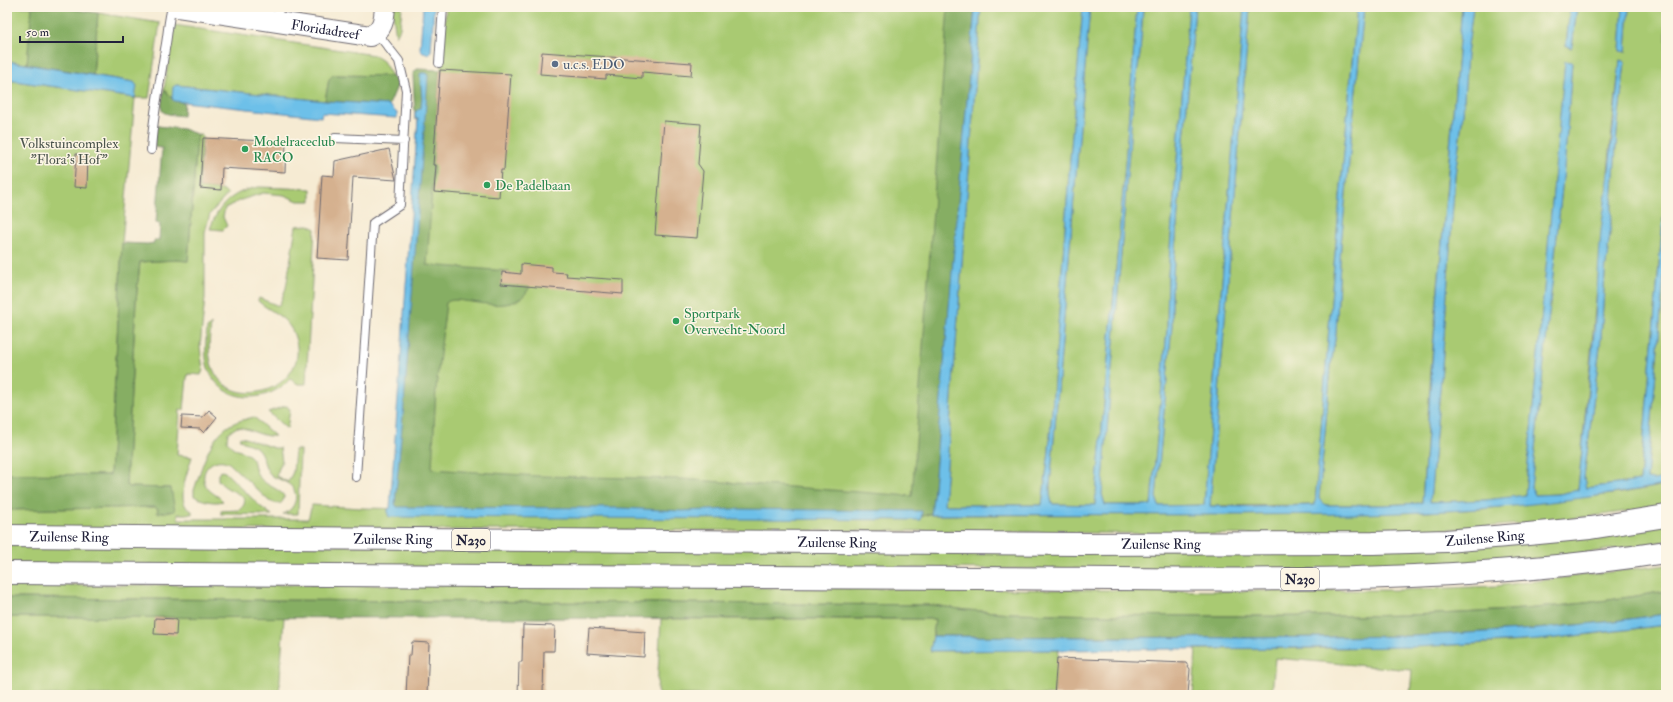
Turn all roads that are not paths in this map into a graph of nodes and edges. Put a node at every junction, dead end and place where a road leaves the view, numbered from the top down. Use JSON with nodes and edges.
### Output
{"nodes":[{"id":1,"x":179,"y":7,"type":"edge"},
{"id":2,"x":385,"y":7,"type":"edge"},
{"id":3,"x":443,"y":7,"type":"edge"},
{"id":4,"x":278,"y":15,"type":"edge"},
{"id":5,"x":377,"y":33,"type":"junction"},
{"id":6,"x":439,"y":63,"type":"dead end"},
{"id":7,"x":335,"y":138,"type":"dead end"},
{"id":8,"x":404,"y":141,"type":"junction"},
{"id":9,"x":151,"y":150,"type":"dead end"},
{"id":10,"x":356,"y":477,"type":"dead end"},
{"id":11,"x":1666,"y":516,"type":"edge"},
{"id":12,"x":7,"y":536,"type":"edge"},
{"id":13,"x":1666,"y":552,"type":"edge"},
{"id":14,"x":7,"y":573,"type":"edge"}],
"edges":[{"from":1,"to":4,"type":"street","name":"Floridadreef"},
{"from":1,"to":9,"type":"lane"},
{"from":2,"to":5,"type":"street"},
{"from":3,"to":6,"type":"lane"},
{"from":4,"to":5,"type":"street","name":"Floridadreef"},
{"from":5,"to":8,"type":"lane"},
{"from":7,"to":8,"type":"lane"},
{"from":8,"to":10,"type":"lane"},
{"from":11,"to":12,"type":"main road","name":"Zuilense Ring","number":"N230"},
{"from":13,"to":14,"type":"main road","number":"N230"}]}
